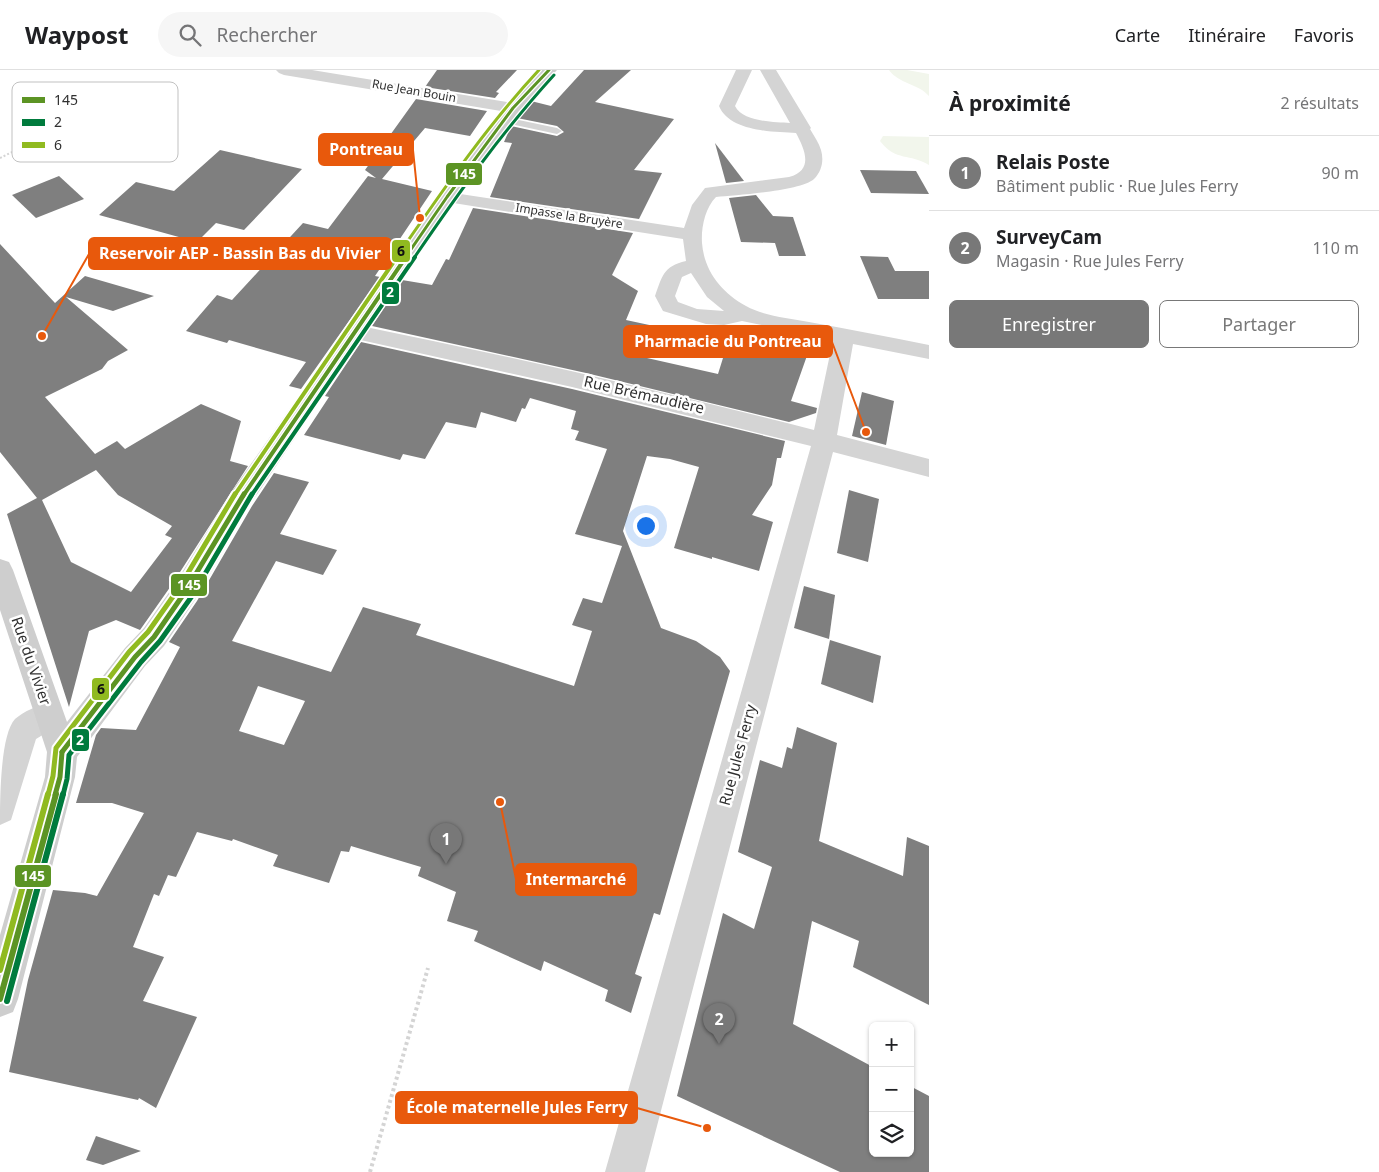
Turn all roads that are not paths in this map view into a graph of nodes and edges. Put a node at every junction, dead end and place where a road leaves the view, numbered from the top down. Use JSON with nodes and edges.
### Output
{"nodes":[{"id":1,"x":284,"y":70,"type":"edge"},
{"id":2,"x":549,"y":70,"type":"edge"},
{"id":3,"x":744,"y":70,"type":"edge"},
{"id":4,"x":768,"y":70,"type":"edge"},
{"id":5,"x":349,"y":75,"type":"edge"},
{"id":6,"x":509,"y":114,"type":"junction"},
{"id":7,"x":803,"y":128,"type":"junction"},
{"id":8,"x":557,"y":131,"type":"dead end"},
{"id":9,"x":447,"y":197,"type":"junction"},
{"id":10,"x":691,"y":235,"type":"junction"},
{"id":11,"x":696,"y":266,"type":"junction"},
{"id":12,"x":740,"y":314,"type":"junction"},
{"id":13,"x":356,"y":332,"type":"junction"},
{"id":14,"x":844,"y":337,"type":"junction"},
{"id":15,"x":929,"y":352,"type":"edge"},
{"id":16,"x":824,"y":440,"type":"junction"},
{"id":17,"x":929,"y":468,"type":"edge"},
{"id":18,"x":0,"y":570,"type":"edge"},
{"id":19,"x":49,"y":715,"type":"junction"},
{"id":20,"x":62,"y":752,"type":"junction"},
{"id":21,"x":0,"y":809,"type":"edge"},
{"id":22,"x":0,"y":999,"type":"edge"},
{"id":23,"x":625,"y":1172,"type":"edge"}],
"edges":[{"from":1,"to":5,"type":"street","name":"Rue Jean Bouin"},
{"from":2,"to":6,"type":"main road"},
{"from":3,"to":7,"type":"street"},
{"from":4,"to":7,"type":"street"},
{"from":5,"to":6,"type":"street","name":"Rue Jean Bouin"},
{"from":6,"to":8,"type":"lane"},
{"from":6,"to":9,"type":"main road"},
{"from":7,"to":10,"type":"street"},
{"from":9,"to":10,"type":"street","name":"Impasse la Bruyère"},
{"from":9,"to":13,"type":"main road"},
{"from":10,"to":11,"type":"street"},
{"from":11,"to":12,"type":"street"},
{"from":11,"to":12,"type":"street"},
{"from":12,"to":14,"type":"street"},
{"from":13,"to":16,"type":"street","name":"Rue Brémaudière"},
{"from":13,"to":20,"type":"main road"},
{"from":14,"to":15,"type":"street"},
{"from":14,"to":16,"type":"street","name":"Rue Jules Ferry"},
{"from":16,"to":17,"type":"street","name":"Rue Brémaudière"},
{"from":16,"to":23,"type":"street","name":"Rue Jules Ferry"},
{"from":18,"to":19,"type":"main road","name":"Rue du Vivier"},
{"from":19,"to":20,"type":"main road","name":"Rue du Vivier"},
{"from":19,"to":21,"type":"street"},
{"from":20,"to":22,"type":"main road"}]}
